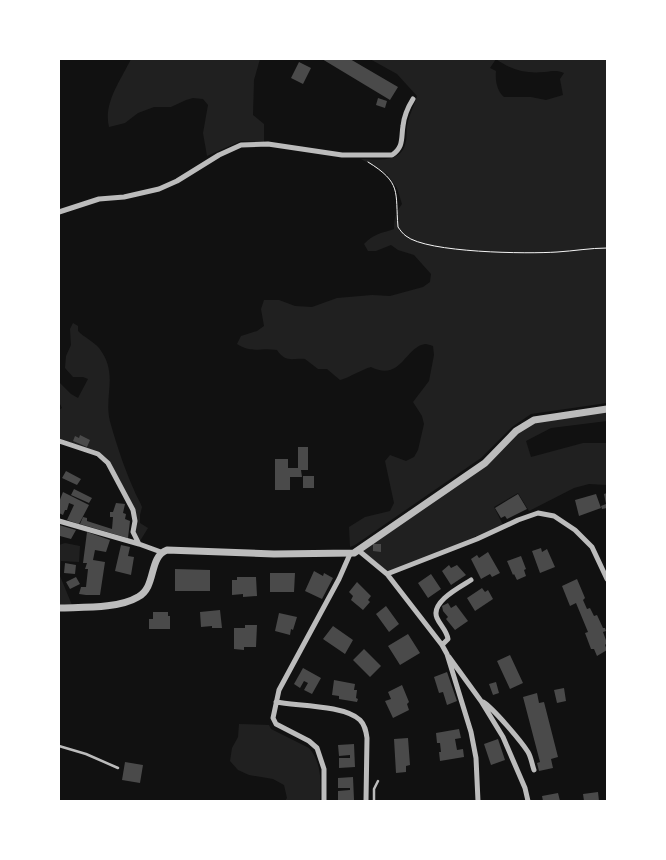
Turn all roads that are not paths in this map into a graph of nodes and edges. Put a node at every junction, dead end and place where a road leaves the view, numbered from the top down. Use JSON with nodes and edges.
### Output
{"nodes":[{"id":1,"x":413,"y":99,"type":"dead end"},
{"id":2,"x":59,"y":212,"type":"edge"},
{"id":3,"x":607,"y":409,"type":"edge"},
{"id":4,"x":59,"y":441,"type":"edge"},
{"id":5,"x":59,"y":521,"type":"edge"},
{"id":6,"x":139,"y":544,"type":"junction"},
{"id":7,"x":358,"y":550,"type":"junction"},
{"id":8,"x":161,"y":552,"type":"junction"},
{"id":9,"x":350,"y":554,"type":"junction"},
{"id":10,"x":387,"y":574,"type":"junction"},
{"id":11,"x":607,"y":579,"type":"edge"},
{"id":12,"x":471,"y":580,"type":"dead end"},
{"id":13,"x":59,"y":608,"type":"edge"},
{"id":14,"x":442,"y":645,"type":"junction"},
{"id":15,"x":447,"y":654,"type":"junction"},
{"id":16,"x":481,"y":701,"type":"junction"},
{"id":17,"x":276,"y":702,"type":"junction"},
{"id":18,"x":59,"y":746,"type":"edge"},
{"id":19,"x":118,"y":768,"type":"dead end"},
{"id":20,"x":534,"y":770,"type":"dead end"},
{"id":21,"x":378,"y":781,"type":"dead end"},
{"id":22,"x":324,"y":801,"type":"edge"},
{"id":23,"x":366,"y":801,"type":"edge"},
{"id":24,"x":374,"y":801,"type":"edge"},
{"id":25,"x":478,"y":801,"type":"edge"},
{"id":26,"x":528,"y":801,"type":"edge"}],
"edges":[{"from":1,"to":2,"type":"street"},
{"from":3,"to":7,"type":"street"},
{"from":4,"to":6,"type":"street"},
{"from":5,"to":6,"type":"street"},
{"from":6,"to":8,"type":"street"},
{"from":7,"to":9,"type":"street"},
{"from":7,"to":10,"type":"street"},
{"from":8,"to":9,"type":"street"},
{"from":8,"to":13,"type":"street"},
{"from":9,"to":17,"type":"street"},
{"from":10,"to":11,"type":"street"},
{"from":10,"to":14,"type":"street"},
{"from":12,"to":14,"type":"street"},
{"from":14,"to":15,"type":"street"},
{"from":15,"to":16,"type":"street"},
{"from":15,"to":25,"type":"street"},
{"from":16,"to":20,"type":"street"},
{"from":16,"to":26,"type":"street"},
{"from":17,"to":22,"type":"street"},
{"from":17,"to":23,"type":"street"},
{"from":18,"to":19,"type":"lane"},
{"from":21,"to":24,"type":"lane"}]}
